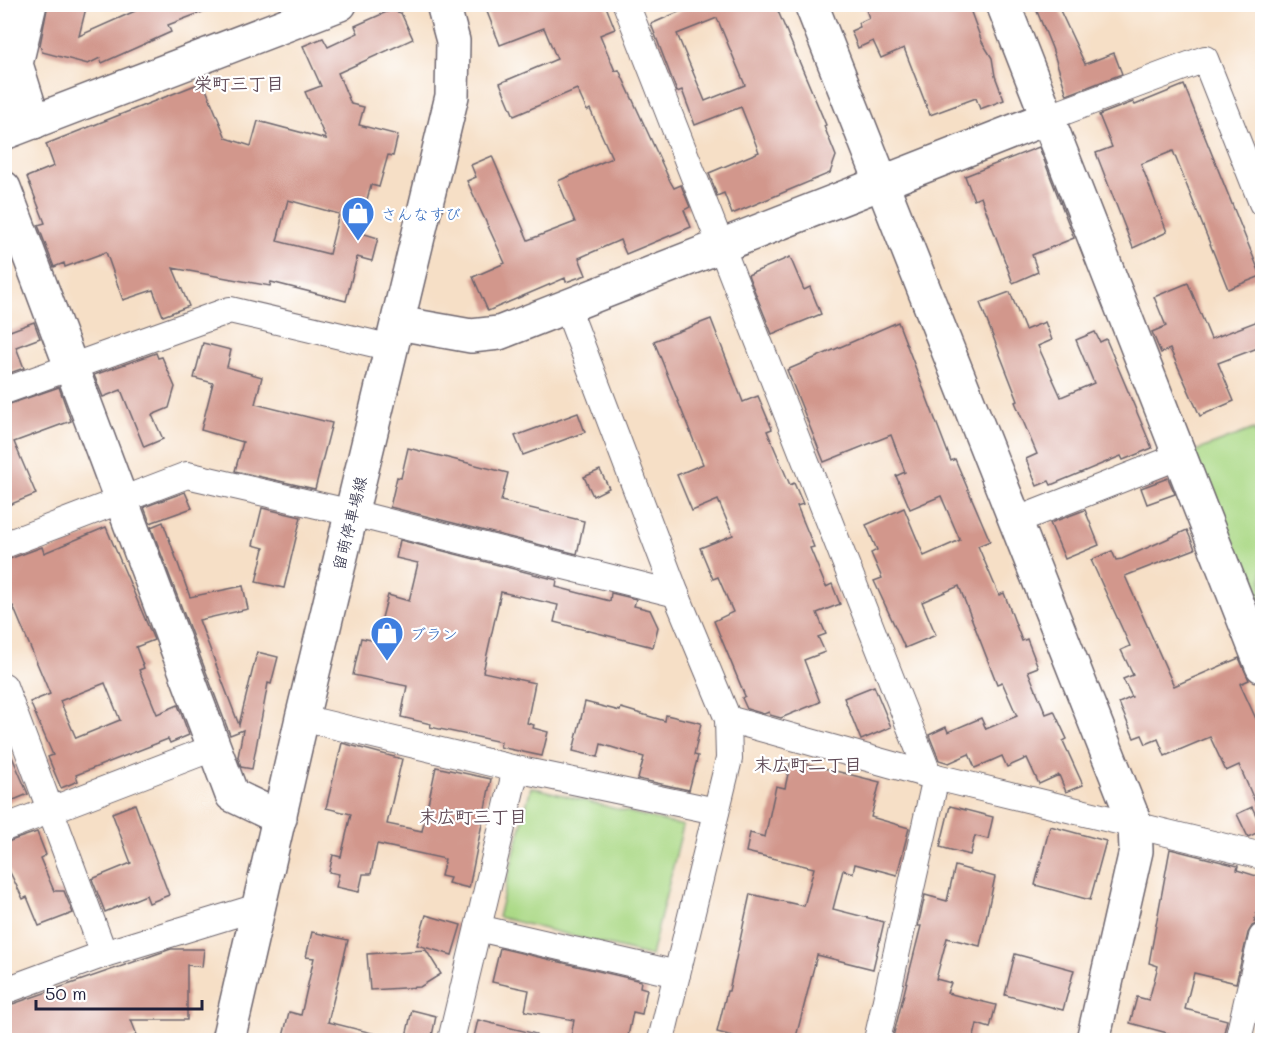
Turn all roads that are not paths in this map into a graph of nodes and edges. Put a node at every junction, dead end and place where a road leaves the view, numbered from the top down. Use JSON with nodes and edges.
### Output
{"nodes":[{"id":1,"x":30,"y":4,"type":"edge"},
{"id":2,"x":340,"y":4,"type":"edge"},
{"id":3,"x":443,"y":4,"type":"edge"},
{"id":4,"x":626,"y":4,"type":"edge"},
{"id":5,"x":812,"y":4,"type":"edge"},
{"id":6,"x":1003,"y":4,"type":"edge"},
{"id":7,"x":10,"y":62,"type":"edge"},
{"id":8,"x":1047,"y":118,"type":"junction"},
{"id":9,"x":34,"y":122,"type":"junction"},
{"id":10,"x":4,"y":133,"type":"edge"},
{"id":11,"x":880,"y":184,"type":"junction"},
{"id":12,"x":4,"y":189,"type":"edge"},
{"id":13,"x":1263,"y":203,"type":"edge"},
{"id":14,"x":722,"y":247,"type":"junction"},
{"id":15,"x":567,"y":307,"type":"junction"},
{"id":16,"x":395,"y":336,"type":"junction"},
{"id":17,"x":70,"y":366,"type":"junction"},
{"id":18,"x":4,"y":391,"type":"edge"},
{"id":19,"x":1180,"y":456,"type":"junction"},
{"id":20,"x":119,"y":501,"type":"junction"},
{"id":21,"x":352,"y":513,"type":"junction"},
{"id":22,"x":1015,"y":521,"type":"junction"},
{"id":23,"x":4,"y":545,"type":"edge"},
{"id":24,"x":676,"y":594,"type":"junction"},
{"id":25,"x":1256,"y":632,"type":"edge"},
{"id":26,"x":1263,"y":666,"type":"edge"},
{"id":27,"x":4,"y":686,"type":"edge"},
{"id":28,"x":302,"y":718,"type":"junction"},
{"id":29,"x":728,"y":720,"type":"junction"},
{"id":30,"x":213,"y":748,"type":"junction"},
{"id":31,"x":516,"y":769,"type":"junction"},
{"id":32,"x":932,"y":775,"type":"junction"},
{"id":33,"x":51,"y":811,"type":"junction"},
{"id":34,"x":716,"y":811,"type":"junction"},
{"id":35,"x":280,"y":818,"type":"junction"},
{"id":36,"x":1135,"y":823,"type":"junction"},
{"id":37,"x":4,"y":828,"type":"edge"},
{"id":38,"x":1263,"y":856,"type":"edge"},
{"id":39,"x":258,"y":908,"type":"junction"},
{"id":40,"x":478,"y":928,"type":"junction"},
{"id":41,"x":1263,"y":937,"type":"edge"},
{"id":42,"x":104,"y":954,"type":"junction"},
{"id":43,"x":677,"y":974,"type":"junction"},
{"id":44,"x":4,"y":991,"type":"edge"},
{"id":45,"x":228,"y":1041,"type":"edge"},
{"id":46,"x":451,"y":1041,"type":"edge"},
{"id":47,"x":661,"y":1041,"type":"edge"},
{"id":48,"x":877,"y":1041,"type":"edge"},
{"id":49,"x":1093,"y":1041,"type":"edge"},
{"id":50,"x":1239,"y":1041,"type":"edge"}],
"edges":[{"from":1,"to":7,"type":"street"},
{"from":2,"to":9,"type":"street"},
{"from":3,"to":16,"type":"street","name":"留萌停車場線"},
{"from":4,"to":14,"type":"street"},
{"from":5,"to":11,"type":"street"},
{"from":6,"to":8,"type":"street"},
{"from":7,"to":9,"type":"street"},
{"from":8,"to":11,"type":"street"},
{"from":8,"to":13,"type":"street"},
{"from":8,"to":19,"type":"street"},
{"from":9,"to":10,"type":"street"},
{"from":11,"to":14,"type":"street"},
{"from":11,"to":22,"type":"street"},
{"from":12,"to":17,"type":"street"},
{"from":14,"to":15,"type":"street"},
{"from":14,"to":32,"type":"street"},
{"from":15,"to":16,"type":"street"},
{"from":15,"to":24,"type":"street"},
{"from":16,"to":17,"type":"street"},
{"from":16,"to":21,"type":"street","name":"留萌停車場線"},
{"from":17,"to":18,"type":"street"},
{"from":17,"to":20,"type":"street"},
{"from":19,"to":22,"type":"street"},
{"from":19,"to":25,"type":"street"},
{"from":20,"to":21,"type":"street"},
{"from":20,"to":23,"type":"street"},
{"from":20,"to":30,"type":"street"},
{"from":21,"to":24,"type":"street"},
{"from":21,"to":28,"type":"street","name":"留萌停車場線"},
{"from":22,"to":36,"type":"street"},
{"from":24,"to":29,"type":"street"},
{"from":25,"to":26,"type":"street"},
{"from":27,"to":33,"type":"street"},
{"from":28,"to":31,"type":"street"},
{"from":28,"to":35,"type":"street","name":"留萌停車場線"},
{"from":29,"to":32,"type":"street"},
{"from":29,"to":34,"type":"street"},
{"from":30,"to":33,"type":"street"},
{"from":30,"to":35,"type":"street"},
{"from":31,"to":34,"type":"street"},
{"from":31,"to":40,"type":"street"},
{"from":32,"to":36,"type":"street"},
{"from":32,"to":48,"type":"street"},
{"from":33,"to":37,"type":"street"},
{"from":33,"to":42,"type":"street"},
{"from":34,"to":43,"type":"street"},
{"from":35,"to":39,"type":"street","name":"留萌停車場線"},
{"from":36,"to":38,"type":"street"},
{"from":36,"to":49,"type":"street"},
{"from":39,"to":42,"type":"street"},
{"from":39,"to":45,"type":"street","name":"留萌停車場線"},
{"from":40,"to":43,"type":"street"},
{"from":40,"to":46,"type":"street"},
{"from":41,"to":50,"type":"street"},
{"from":42,"to":44,"type":"street"},
{"from":43,"to":47,"type":"street"}]}
